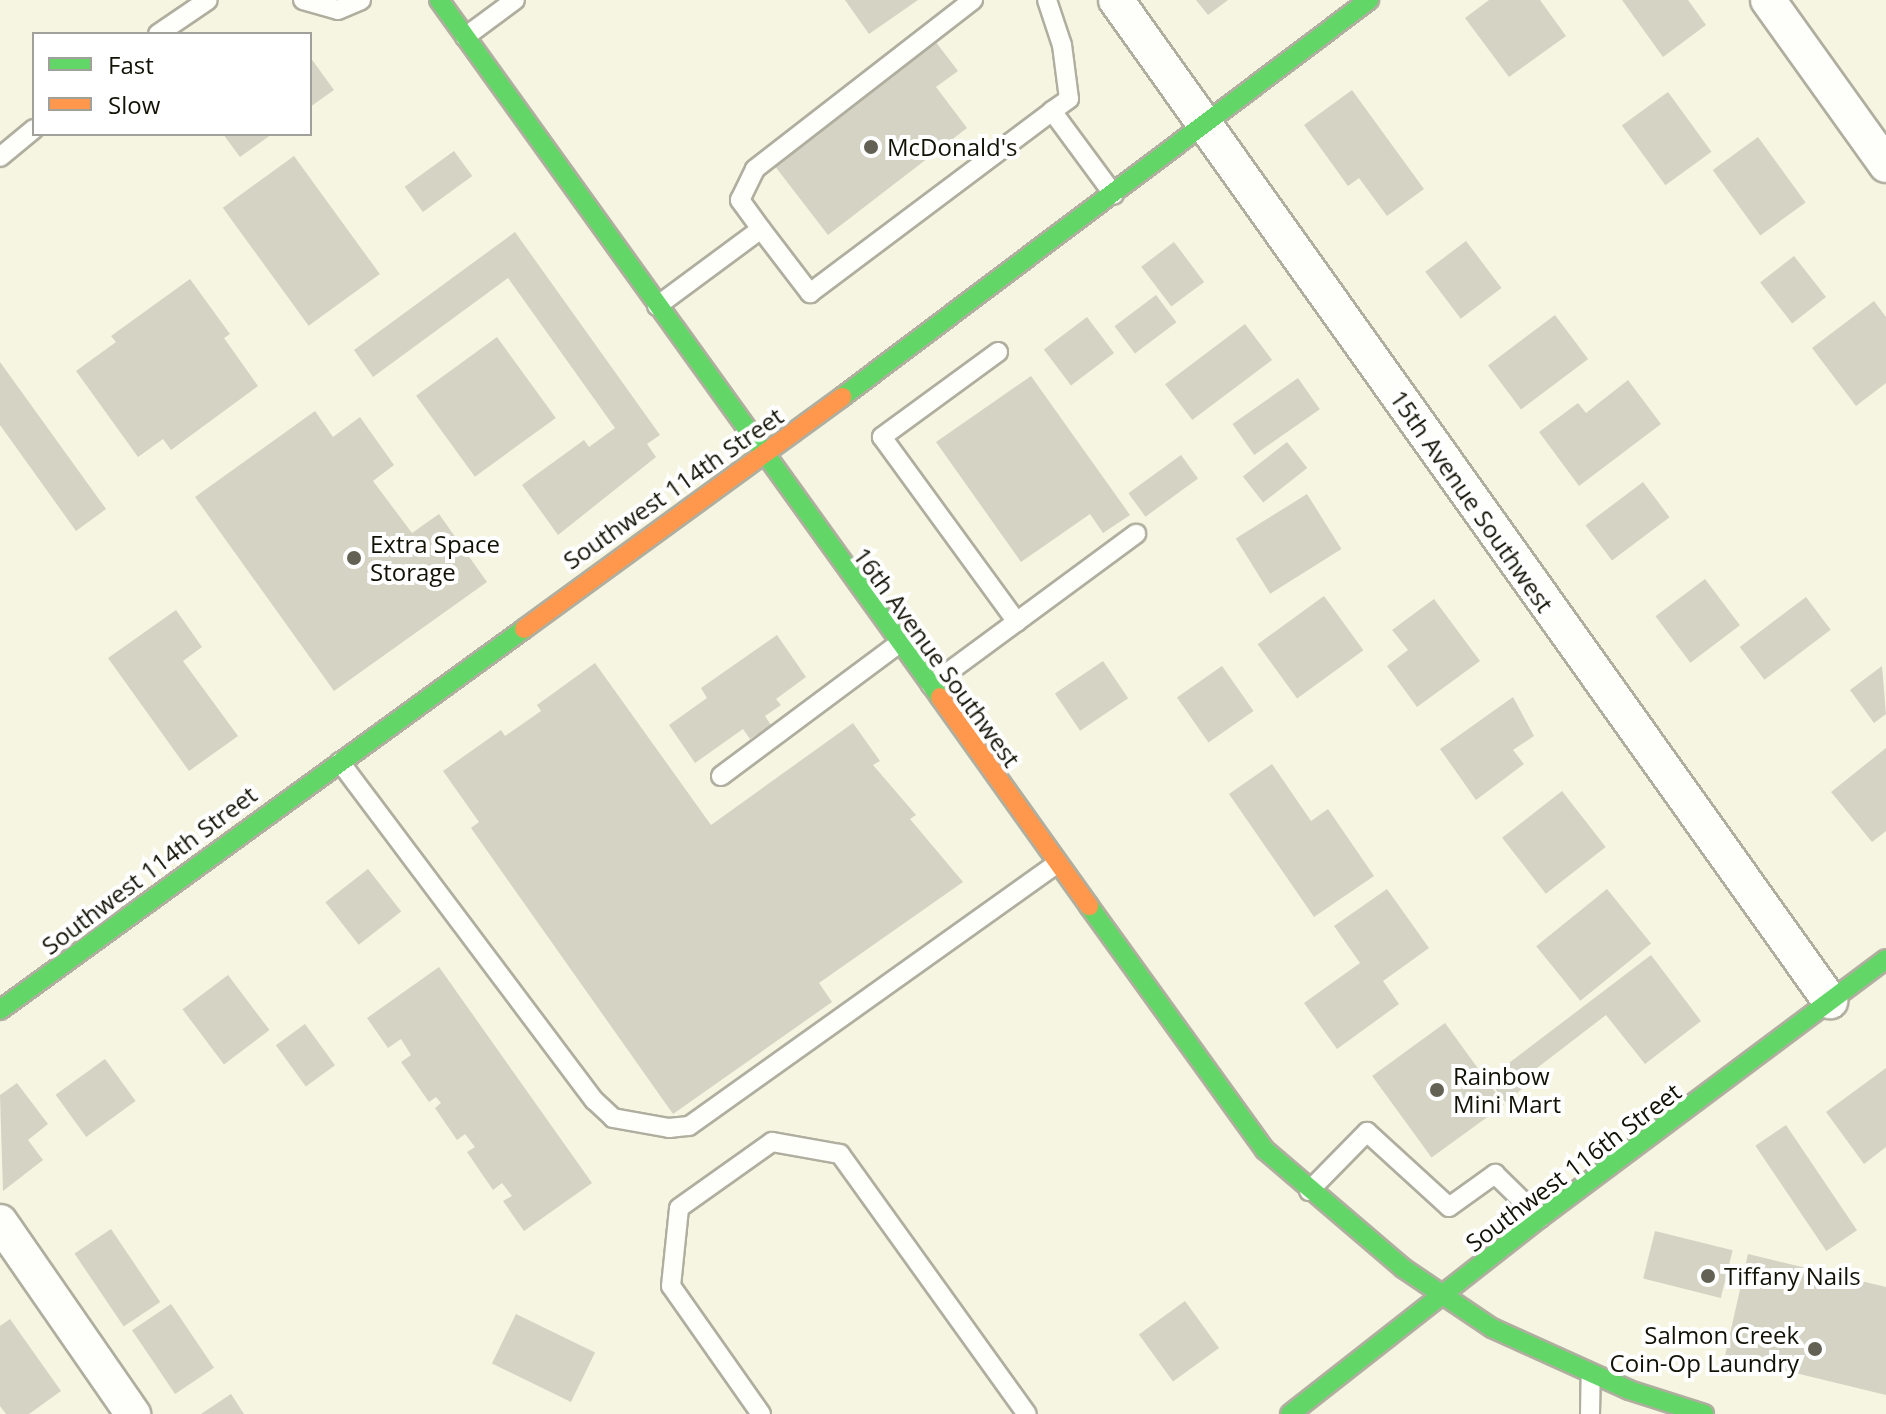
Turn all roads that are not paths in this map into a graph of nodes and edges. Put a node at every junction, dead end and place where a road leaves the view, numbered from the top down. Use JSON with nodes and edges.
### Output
{"nodes":[{"id":1,"x":208,"y":0,"type":"edge"},
{"id":2,"x":303,"y":0,"type":"edge"},
{"id":3,"x":361,"y":0,"type":"edge"},
{"id":4,"x":439,"y":0,"type":"edge"},
{"id":5,"x":515,"y":0,"type":"edge"},
{"id":6,"x":973,"y":0,"type":"edge"},
{"id":7,"x":1047,"y":0,"type":"edge"},
{"id":8,"x":1116,"y":0,"type":"edge"},
{"id":9,"x":1369,"y":0,"type":"edge"},
{"id":10,"x":1768,"y":0,"type":"edge"},
{"id":11,"x":161,"y":32,"type":"edge"},
{"id":12,"x":465,"y":37,"type":"junction"},
{"id":13,"x":1052,"y":111,"type":"junction"},
{"id":14,"x":1204,"y":126,"type":"junction"},
{"id":15,"x":32,"y":131,"type":"edge"},
{"id":16,"x":0,"y":157,"type":"edge"},
{"id":17,"x":1886,"y":165,"type":"edge"},
{"id":18,"x":1114,"y":195,"type":"junction"},
{"id":19,"x":761,"y":229,"type":"junction"},
{"id":20,"x":657,"y":306,"type":"junction"},
{"id":21,"x":998,"y":352,"type":"dead end"},
{"id":22,"x":761,"y":453,"type":"junction"},
{"id":23,"x":1136,"y":534,"type":"dead end"},
{"id":24,"x":1017,"y":622,"type":"junction"},
{"id":25,"x":898,"y":644,"type":"junction"},
{"id":26,"x":929,"y":687,"type":"junction"},
{"id":27,"x":339,"y":760,"type":"junction"},
{"id":28,"x":721,"y":776,"type":"dead end"},
{"id":29,"x":1056,"y":864,"type":"junction"},
{"id":30,"x":1886,"y":959,"type":"edge"},
{"id":31,"x":1830,"y":1001,"type":"junction"},
{"id":32,"x":0,"y":1010,"type":"edge"},
{"id":33,"x":1309,"y":1191,"type":"junction"},
{"id":34,"x":1540,"y":1218,"type":"junction"},
{"id":35,"x":0,"y":1222,"type":"edge"},
{"id":36,"x":1445,"y":1296,"type":"junction"},
{"id":37,"x":1591,"y":1375,"type":"junction"},
{"id":38,"x":133,"y":1414,"type":"edge"},
{"id":39,"x":761,"y":1414,"type":"edge"},
{"id":40,"x":1027,"y":1414,"type":"edge"},
{"id":41,"x":1290,"y":1414,"type":"edge"},
{"id":42,"x":1590,"y":1414,"type":"edge"},
{"id":43,"x":1704,"y":1414,"type":"edge"}],
"edges":[{"from":1,"to":11,"type":"lane"},
{"from":2,"to":3,"type":"lane"},
{"from":4,"to":12,"type":"street","name":"16th Avenue Southwest"},
{"from":5,"to":12,"type":"lane"},
{"from":6,"to":19,"type":"lane"},
{"from":7,"to":13,"type":"lane"},
{"from":8,"to":14,"type":"street","name":"15th Avenue Southwest"},
{"from":9,"to":14,"type":"street","name":"Southwest 114th Street"},
{"from":10,"to":17,"type":"street"},
{"from":12,"to":20,"type":"street","name":"16th Avenue Southwest"},
{"from":13,"to":18,"type":"lane"},
{"from":13,"to":19,"type":"lane"},
{"from":14,"to":18,"type":"street","name":"Southwest 114th Street"},
{"from":14,"to":31,"type":"street","name":"15th Avenue Southwest"},
{"from":15,"to":16,"type":"lane"},
{"from":18,"to":22,"type":"street","name":"Southwest 114th Street"},
{"from":19,"to":20,"type":"lane"},
{"from":20,"to":22,"type":"street","name":"16th Avenue Southwest"},
{"from":21,"to":24,"type":"lane"},
{"from":22,"to":25,"type":"street","name":"16th Avenue Southwest"},
{"from":22,"to":27,"type":"street","name":"Southwest 114th Street"},
{"from":23,"to":24,"type":"lane"},
{"from":24,"to":26,"type":"lane"},
{"from":25,"to":26,"type":"street","name":"16th Avenue Southwest"},
{"from":25,"to":28,"type":"lane"},
{"from":26,"to":29,"type":"street","name":"16th Avenue Southwest"},
{"from":27,"to":29,"type":"lane"},
{"from":27,"to":32,"type":"street","name":"Southwest 114th Street"},
{"from":29,"to":33,"type":"street","name":"16th Avenue Southwest"},
{"from":30,"to":31,"type":"street","name":"Southwest 116th Street"},
{"from":31,"to":34,"type":"street","name":"Southwest 116th Street"},
{"from":33,"to":34,"type":"lane"},
{"from":33,"to":36,"type":"street","name":"16th Avenue Southwest"},
{"from":34,"to":36,"type":"street","name":"Southwest 116th Street"},
{"from":35,"to":38,"type":"street"},
{"from":36,"to":37,"type":"street","name":"16th Avenue Southwest"},
{"from":36,"to":41,"type":"street","name":"Southwest 116th Street"},
{"from":37,"to":42,"type":"lane"},
{"from":37,"to":43,"type":"street","name":"16th Avenue Southwest"},
{"from":39,"to":40,"type":"lane"}]}
